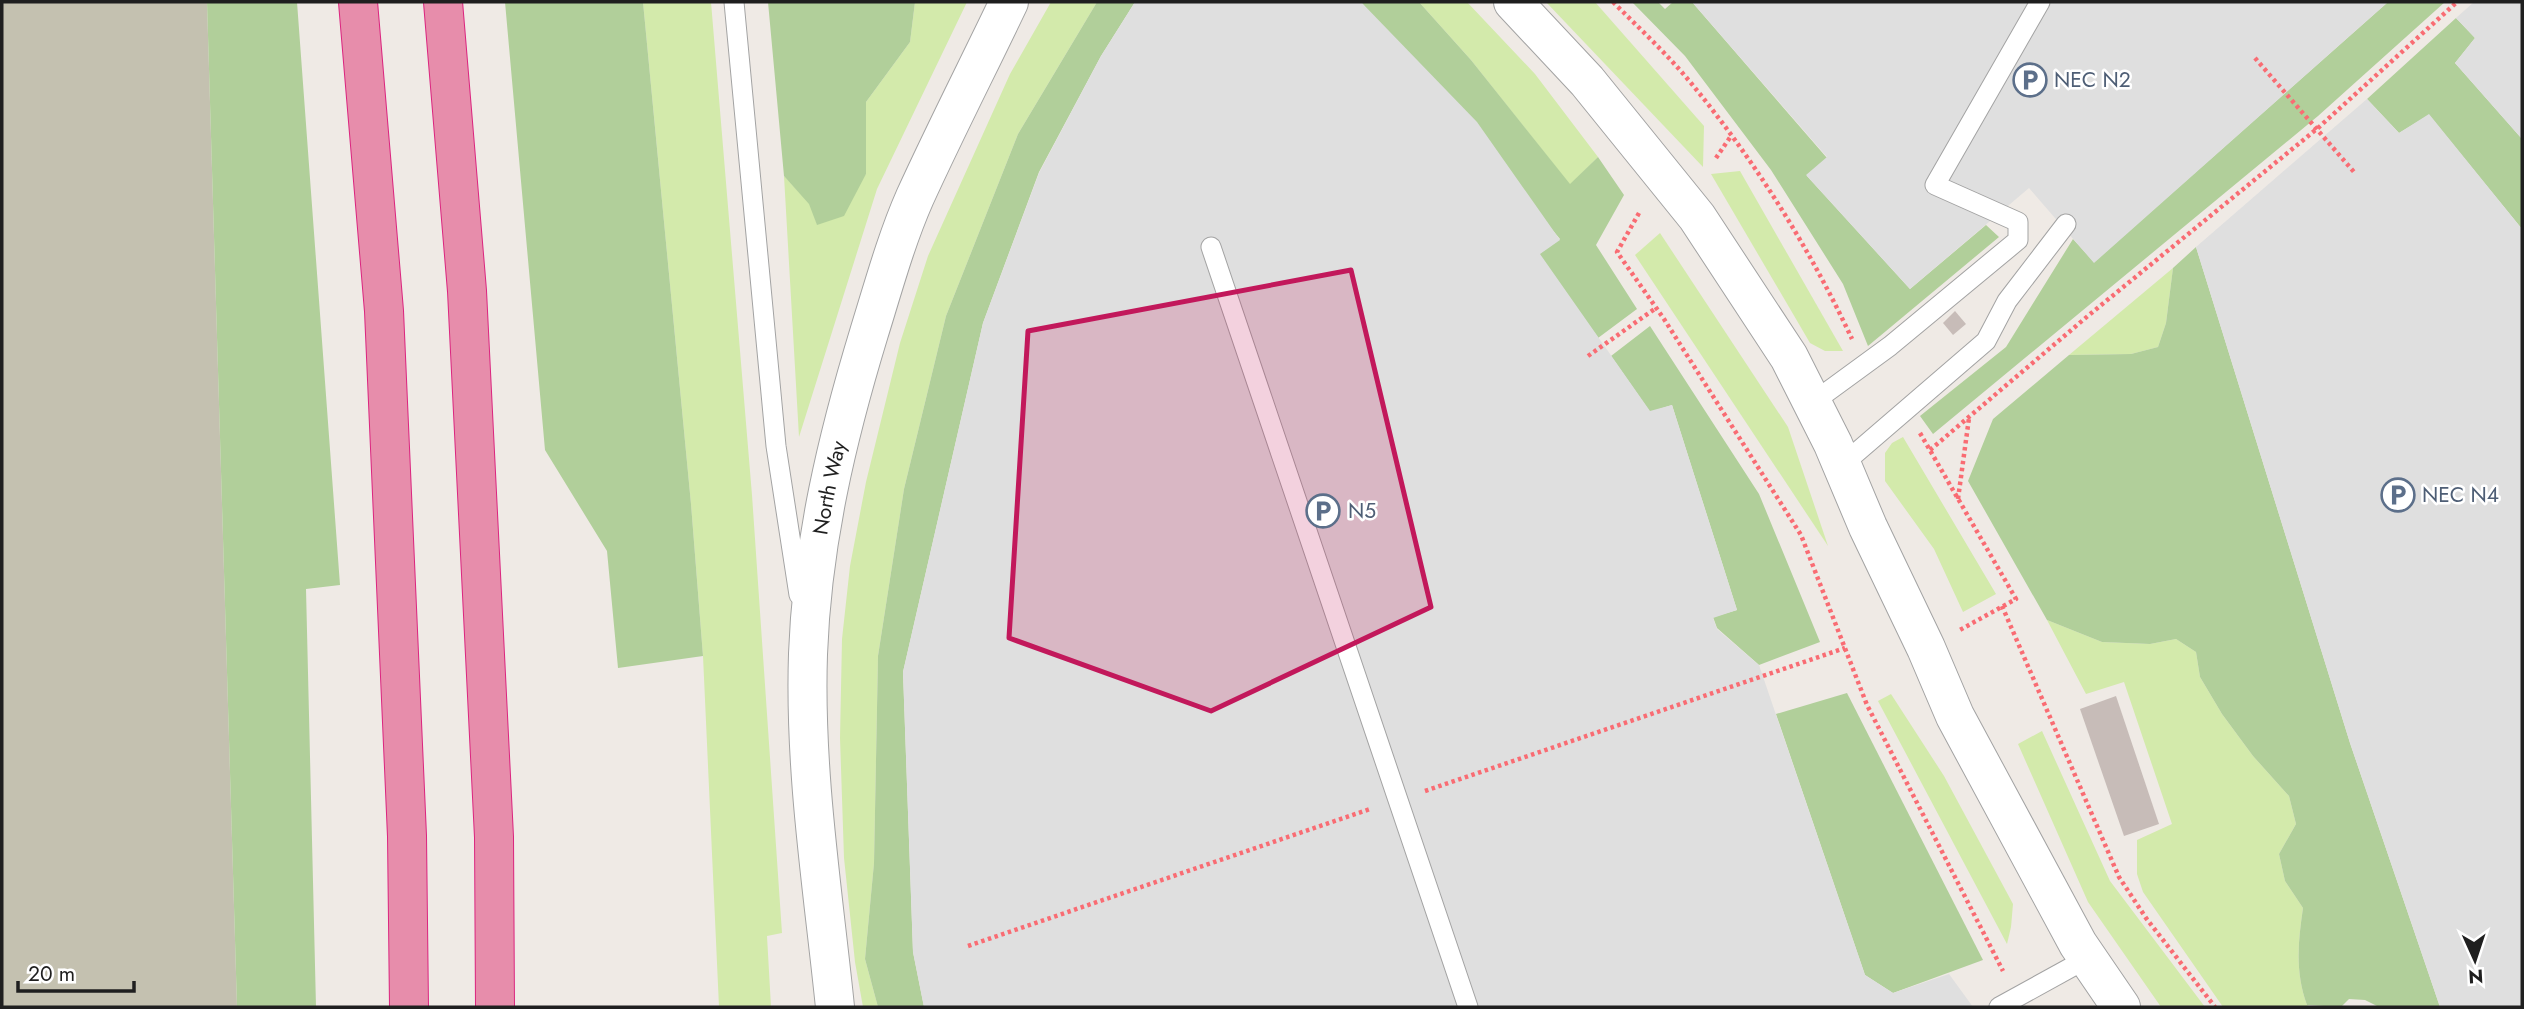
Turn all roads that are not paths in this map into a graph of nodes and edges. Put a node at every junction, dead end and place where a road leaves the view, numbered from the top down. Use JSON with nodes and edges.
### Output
{"nodes":[{"id":1,"x":358,"y":2,"type":"edge"},
{"id":2,"x":443,"y":2,"type":"edge"},
{"id":3,"x":734,"y":2,"type":"edge"},
{"id":4,"x":1009,"y":2,"type":"edge"},
{"id":5,"x":1513,"y":2,"type":"edge"},
{"id":6,"x":2040,"y":2,"type":"edge"},
{"id":7,"x":2066,"y":224,"type":"dead end"},
{"id":8,"x":1211,"y":247,"type":"dead end"},
{"id":9,"x":1812,"y":402,"type":"junction"},
{"id":10,"x":1842,"y":465,"type":"junction"},
{"id":11,"x":808,"y":655,"type":"junction"},
{"id":12,"x":2088,"y":958,"type":"junction"},
{"id":13,"x":409,"y":1007,"type":"edge"},
{"id":14,"x":495,"y":1007,"type":"edge"},
{"id":15,"x":835,"y":1007,"type":"edge"},
{"id":16,"x":1468,"y":1007,"type":"edge"},
{"id":17,"x":1998,"y":1007,"type":"edge"},
{"id":18,"x":2121,"y":1007,"type":"edge"}],
"edges":[{"from":1,"to":13,"type":"highway"},
{"from":2,"to":14,"type":"highway"},
{"from":3,"to":11,"type":"lane"},
{"from":4,"to":11,"type":"street","name":"North Way"},
{"from":5,"to":9,"type":"street"},
{"from":6,"to":9,"type":"lane"},
{"from":7,"to":10,"type":"lane"},
{"from":8,"to":16,"type":"lane"},
{"from":9,"to":10,"type":"street"},
{"from":10,"to":12,"type":"street"},
{"from":11,"to":15,"type":"street","name":"North Way"},
{"from":12,"to":17,"type":"lane"},
{"from":12,"to":18,"type":"street"}]}
